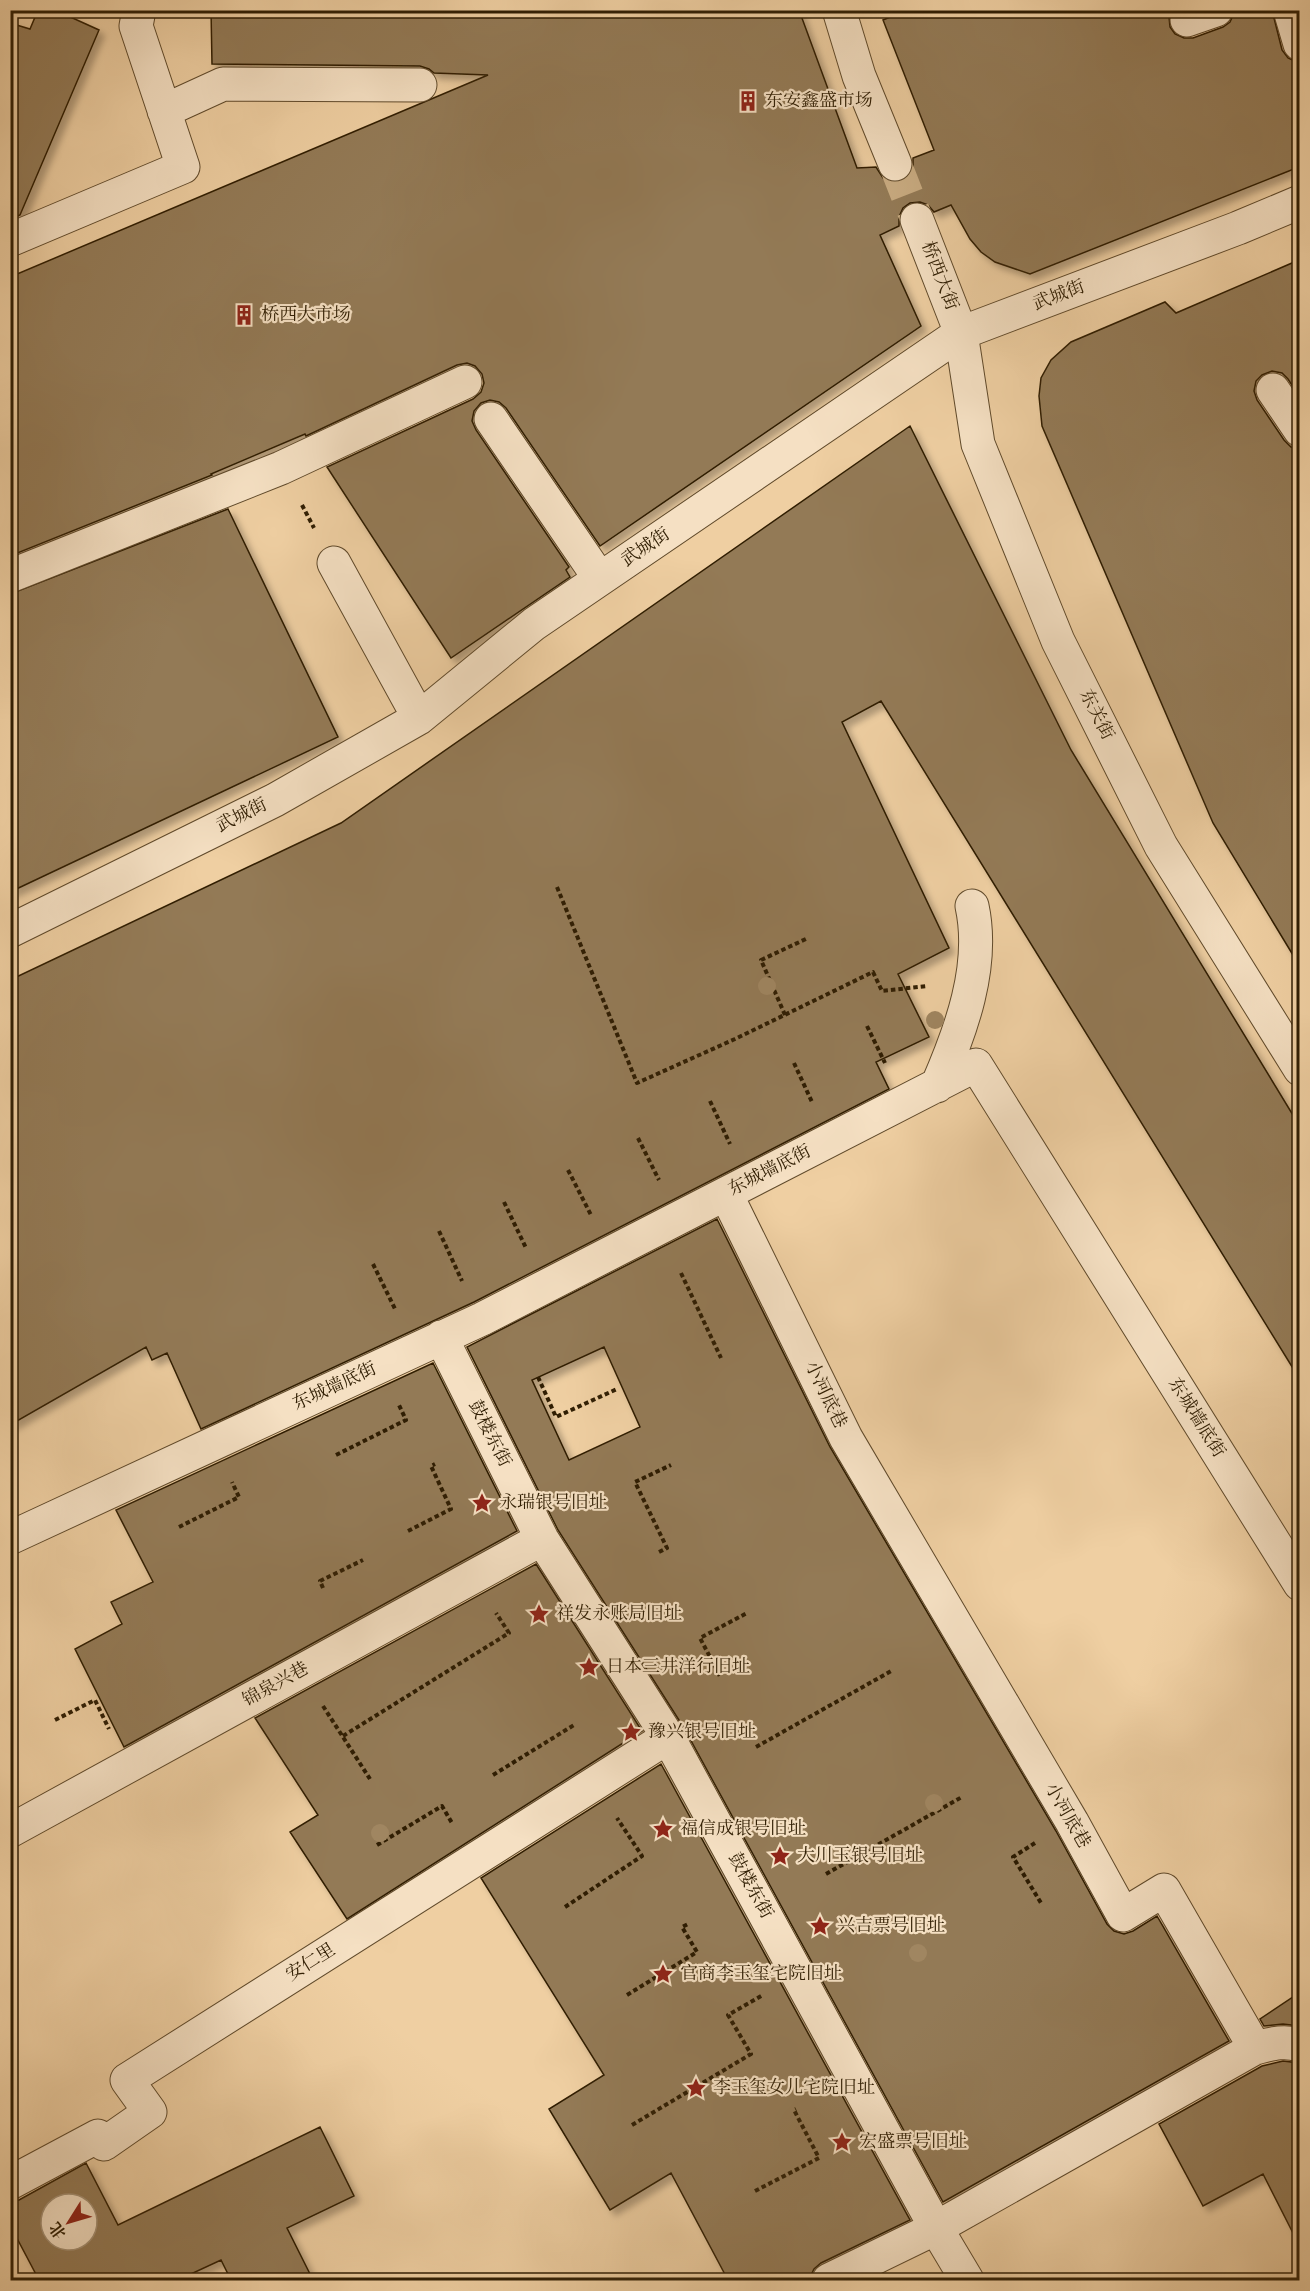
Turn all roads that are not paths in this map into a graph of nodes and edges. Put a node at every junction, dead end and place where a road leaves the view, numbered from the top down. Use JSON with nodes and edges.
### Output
{"nodes":[{"id":1,"x":139,"y":10,"type":"edge"},
{"id":2,"x":839,"y":10,"type":"edge"},
{"id":3,"x":1290,"y":10,"type":"edge"},
{"id":4,"x":1299,"y":44,"type":"edge"},
{"id":5,"x":420,"y":85,"type":"dead end"},
{"id":6,"x":164,"y":111,"type":"junction"},
{"id":7,"x":895,"y":164,"type":"tunnel mouth"},
{"id":8,"x":1299,"y":202,"type":"edge"},
{"id":9,"x":917,"y":220,"type":"tunnel mouth"},
{"id":10,"x":10,"y":240,"type":"edge"},
{"id":11,"x":961,"y":333,"type":"junction"},
{"id":12,"x":465,"y":382,"type":"dead end"},
{"id":13,"x":1273,"y":390,"type":"dead end"},
{"id":14,"x":491,"y":419,"type":"dead end"},
{"id":15,"x":1299,"y":430,"type":"edge"},
{"id":16,"x":334,"y":563,"type":"road end"},
{"id":17,"x":10,"y":576,"type":"edge"},
{"id":18,"x":600,"y":579,"type":"junction"},
{"id":19,"x":419,"y":718,"type":"junction"},
{"id":20,"x":972,"y":906,"type":"dead end"},
{"id":21,"x":10,"y":931,"type":"edge"},
{"id":22,"x":1299,"y":1069,"type":"edge"},
{"id":23,"x":936,"y":1086,"type":"junction"},
{"id":24,"x":726,"y":1194,"type":"junction"},
{"id":25,"x":428,"y":1344,"type":"junction"},
{"id":26,"x":10,"y":1538,"type":"edge"},
{"id":27,"x":542,"y":1539,"type":"junction"},
{"id":28,"x":1299,"y":1584,"type":"edge"},
{"id":29,"x":668,"y":1737,"type":"junction"},
{"id":30,"x":10,"y":1831,"type":"edge"},
{"id":31,"x":1299,"y":2045,"type":"edge"},
{"id":32,"x":1255,"y":2048,"type":"junction"},
{"id":33,"x":10,"y":2183,"type":"edge"},
{"id":34,"x":936,"y":2228,"type":"junction"},
{"id":35,"x":829,"y":2280,"type":"edge"},
{"id":36,"x":967,"y":2280,"type":"edge"}],
"edges":[{"from":1,"to":6,"type":"street"},
{"from":2,"to":7,"type":"street"},
{"from":3,"to":4,"type":"street"},
{"from":5,"to":6,"type":"street"},
{"from":6,"to":10,"type":"street"},
{"from":8,"to":11,"type":"street","name":"武城街"},
{"from":9,"to":11,"type":"street","name":"桥西大街"},
{"from":11,"to":18,"type":"street","name":"武城街"},
{"from":11,"to":22,"type":"street","name":"东关街"},
{"from":12,"to":17,"type":"street"},
{"from":13,"to":15,"type":"street"},
{"from":14,"to":18,"type":"street"},
{"from":16,"to":19,"type":"street"},
{"from":18,"to":19,"type":"street","name":"武城街"},
{"from":19,"to":21,"type":"street","name":"武城街"},
{"from":20,"to":23,"type":"street"},
{"from":23,"to":24,"type":"street","name":"东城墙底街"},
{"from":23,"to":28,"type":"street","name":"东城墙底街"},
{"from":24,"to":25,"type":"street","name":"东城墙底街"},
{"from":24,"to":32,"type":"street","name":"小河底巷"},
{"from":25,"to":26,"type":"street","name":"东城墙底街"},
{"from":25,"to":27,"type":"street","name":"鼓楼东街"},
{"from":27,"to":29,"type":"street","name":"鼓楼东街"},
{"from":27,"to":30,"type":"street","name":"锦泉兴巷"},
{"from":29,"to":33,"type":"street","name":"安仁里"},
{"from":29,"to":34,"type":"street","name":"鼓楼东街"},
{"from":31,"to":32,"type":"street"},
{"from":32,"to":34,"type":"street"},
{"from":34,"to":35,"type":"street"},
{"from":34,"to":36,"type":"street","name":"鼓楼东街"}]}
